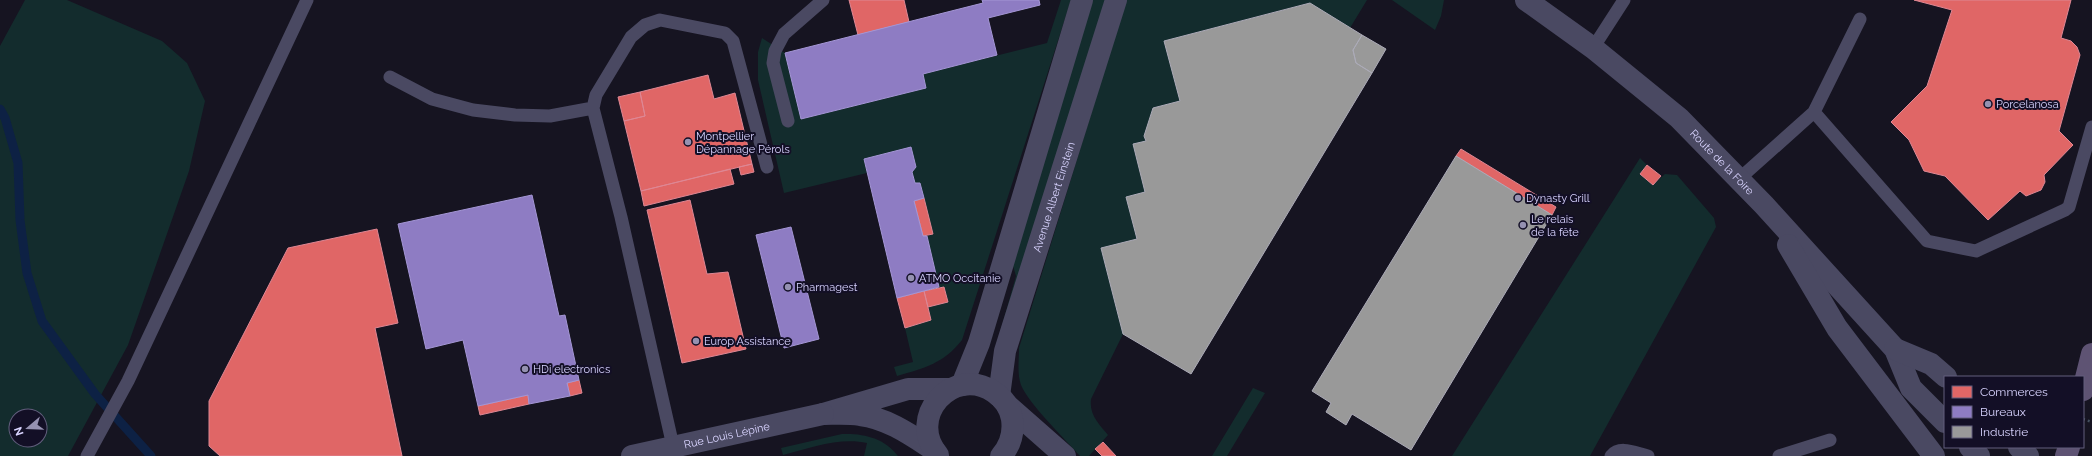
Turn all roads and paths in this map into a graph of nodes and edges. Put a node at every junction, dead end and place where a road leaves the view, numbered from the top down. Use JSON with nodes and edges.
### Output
{"nodes":[{"id":1,"x":307,"y":0,"type":"edge"},
{"id":2,"x":823,"y":0,"type":"edge"},
{"id":3,"x":1082,"y":0,"type":"edge"},
{"id":4,"x":1116,"y":0,"type":"edge"},
{"id":5,"x":1526,"y":0,"type":"edge"},
{"id":6,"x":1624,"y":0,"type":"edge"},
{"id":7,"x":1860,"y":19,"type":"dead end"},
{"id":8,"x":1593,"y":48,"type":"junction"},
{"id":9,"x":390,"y":77,"type":"dead end"},
{"id":10,"x":593,"y":108,"type":"junction"},
{"id":11,"x":1814,"y":112,"type":"junction"},
{"id":12,"x":788,"y":121,"type":"dead end"},
{"id":13,"x":2092,"y":127,"type":"edge"},
{"id":14,"x":767,"y":167,"type":"dead end"},
{"id":15,"x":1739,"y":180,"type":"junction"},
{"id":16,"x":1764,"y":205,"type":"junction"},
{"id":17,"x":1895,"y":349,"type":"junction"},
{"id":18,"x":2092,"y":354,"type":"edge"},
{"id":19,"x":1945,"y":376,"type":"edge"},
{"id":20,"x":2084,"y":386,"type":"edge"},
{"id":21,"x":956,"y":387,"type":"junction"},
{"id":22,"x":1003,"y":400,"type":"junction"},
{"id":23,"x":823,"y":414,"type":"junction"},
{"id":24,"x":1944,"y":421,"type":"edge"},
{"id":25,"x":1830,"y":440,"type":"dead end"},
{"id":26,"x":673,"y":446,"type":"junction"},
{"id":27,"x":1971,"y":448,"type":"edge"},
{"id":28,"x":2020,"y":448,"type":"edge"},
{"id":29,"x":937,"y":453,"type":"edge"},
{"id":30,"x":87,"y":456,"type":"edge"},
{"id":31,"x":632,"y":456,"type":"edge"},
{"id":32,"x":1001,"y":456,"type":"edge"},
{"id":33,"x":1065,"y":456,"type":"edge"},
{"id":34,"x":1610,"y":456,"type":"edge"},
{"id":35,"x":1648,"y":456,"type":"edge"},
{"id":36,"x":1779,"y":456,"type":"edge"},
{"id":37,"x":1934,"y":456,"type":"edge"},
{"id":38,"x":1979,"y":456,"type":"edge"},
{"id":39,"x":2028,"y":456,"type":"edge"}],
"edges":[{"from":1,"to":30,"type":"lane"},
{"from":2,"to":12,"type":"lane"},
{"from":3,"to":21,"type":"street"},
{"from":4,"to":22,"type":"street","name":"Avenue Albert Einstein"},
{"from":5,"to":8,"type":"street","name":"Route de la Foire"},
{"from":6,"to":8,"type":"lane"},
{"from":7,"to":11,"type":"lane"},
{"from":8,"to":15,"type":"street","name":"Route de la Foire"},
{"from":9,"to":10,"type":"lane"},
{"from":10,"to":14,"type":"lane"},
{"from":10,"to":26,"type":"lane"},
{"from":11,"to":13,"type":"lane"},
{"from":11,"to":15,"type":"lane"},
{"from":15,"to":16,"type":"street","name":"Route de la Foire"},
{"from":16,"to":17,"type":"street","name":"Route de la Foire"},
{"from":16,"to":37,"type":"street"},
{"from":17,"to":19,"type":"street","name":"Route de la Foire"},
{"from":17,"to":24,"type":"street","name":"Route de la Foire"},
{"from":18,"to":20,"type":"main road"},
{"from":21,"to":22,"type":"street","name":"Rue Louis Lépine"},
{"from":21,"to":23,"type":"street","name":"Rue Louis Lépine"},
{"from":21,"to":29,"type":"street"},
{"from":22,"to":32,"type":"street"},
{"from":22,"to":33,"type":"street","name":"Rue Louis Lépine"},
{"from":23,"to":26,"type":"street","name":"Rue Louis Lépine"},
{"from":23,"to":29,"type":"street","name":"Rue Louis Lépine"},
{"from":25,"to":36,"type":"lane"},
{"from":26,"to":31,"type":"street","name":"Rue Louis Lépine"},
{"from":27,"to":38,"type":"street"},
{"from":28,"to":39,"type":"street"},
{"from":34,"to":35,"type":"lane"}]}
